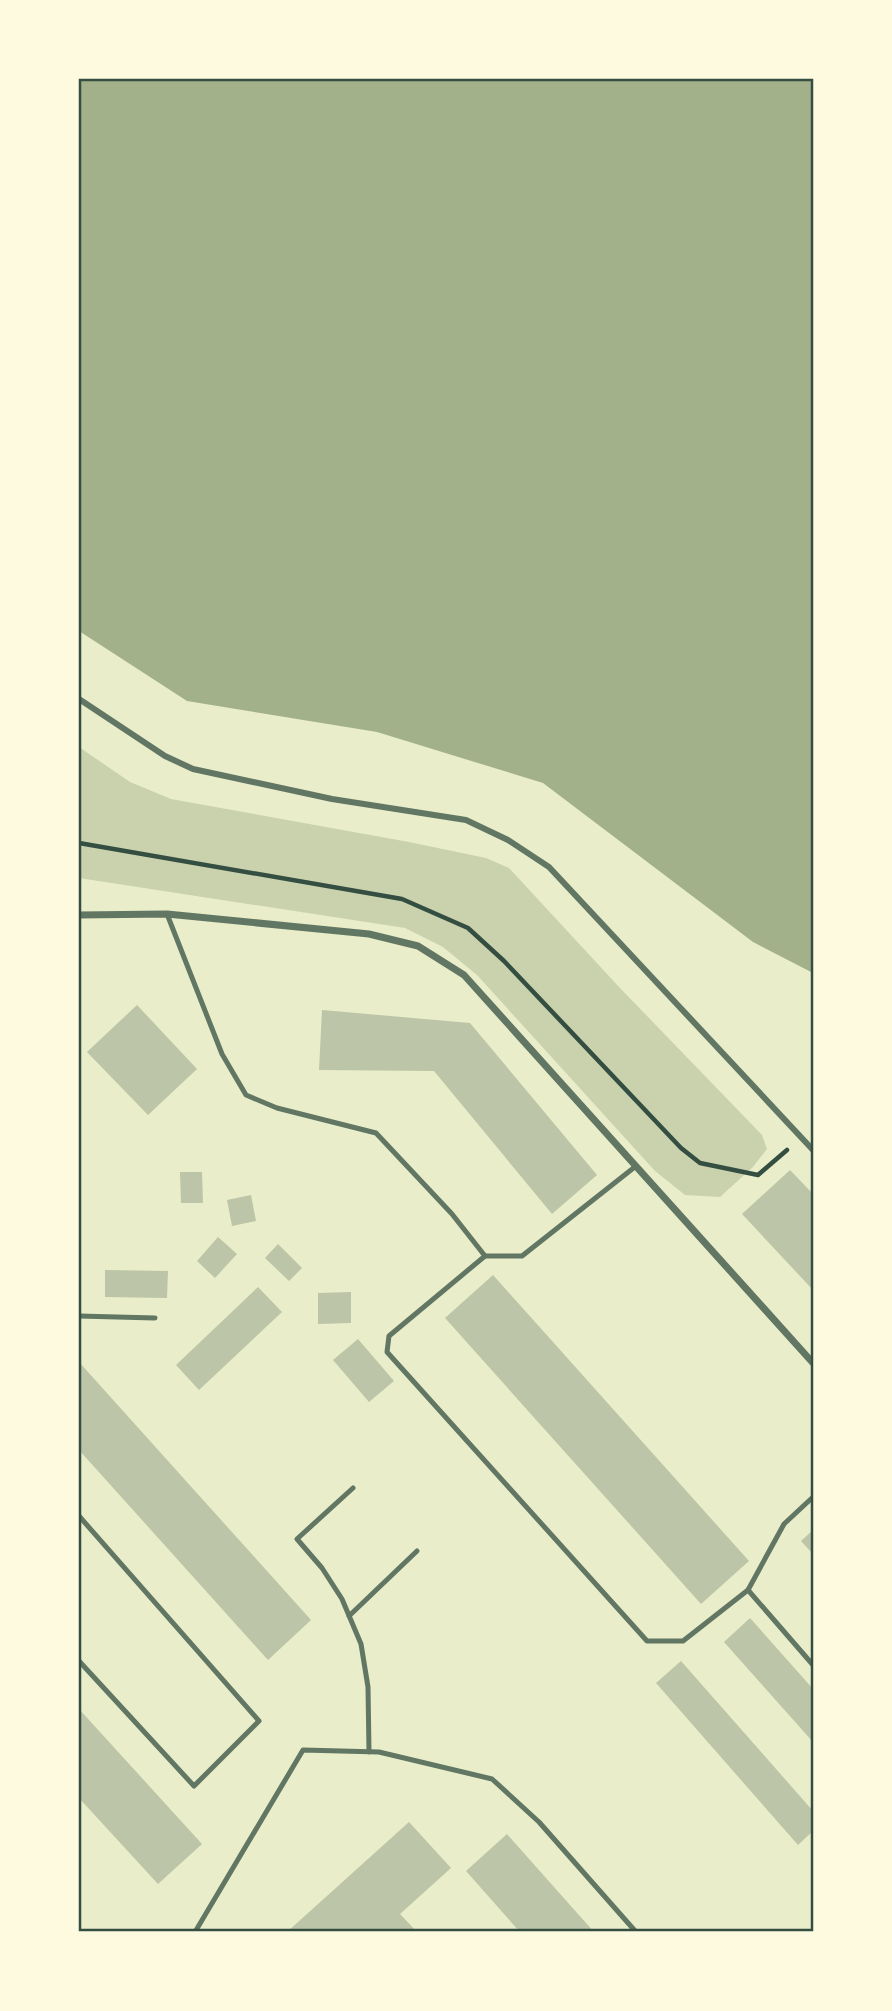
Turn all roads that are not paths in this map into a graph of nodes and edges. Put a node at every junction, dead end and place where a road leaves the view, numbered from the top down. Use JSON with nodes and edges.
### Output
{"nodes":[{"id":1,"x":79,"y":699,"type":"edge"},
{"id":2,"x":167,"y":914,"type":"junction"},
{"id":3,"x":79,"y":915,"type":"edge"},
{"id":4,"x":813,"y":1150,"type":"edge"},
{"id":5,"x":636,"y":1166,"type":"junction"},
{"id":6,"x":485,"y":1256,"type":"junction"},
{"id":7,"x":79,"y":1316,"type":"edge"},
{"id":8,"x":155,"y":1318,"type":"dead end"},
{"id":9,"x":813,"y":1363,"type":"edge"},
{"id":10,"x":352,"y":1488,"type":"dead end"},
{"id":11,"x":813,"y":1497,"type":"edge"},
{"id":12,"x":79,"y":1516,"type":"edge"},
{"id":13,"x":416,"y":1551,"type":"dead end"},
{"id":14,"x":748,"y":1590,"type":"junction"},
{"id":15,"x":349,"y":1616,"type":"junction"},
{"id":16,"x":79,"y":1661,"type":"edge"},
{"id":17,"x":813,"y":1665,"type":"edge"},
{"id":18,"x":369,"y":1752,"type":"junction"},
{"id":19,"x":195,"y":1932,"type":"edge"},
{"id":20,"x":636,"y":1932,"type":"edge"}],
"edges":[{"from":1,"to":4,"type":"street"},
{"from":2,"to":3,"type":"street"},
{"from":2,"to":5,"type":"street"},
{"from":2,"to":6,"type":"lane"},
{"from":5,"to":6,"type":"lane"},
{"from":5,"to":9,"type":"street"},
{"from":6,"to":14,"type":"lane"},
{"from":7,"to":8,"type":"lane"},
{"from":10,"to":15,"type":"lane"},
{"from":11,"to":14,"type":"lane"},
{"from":12,"to":16,"type":"lane"},
{"from":13,"to":15,"type":"lane"},
{"from":14,"to":17,"type":"lane"},
{"from":15,"to":18,"type":"lane"},
{"from":18,"to":19,"type":"lane"},
{"from":18,"to":20,"type":"lane"}]}
